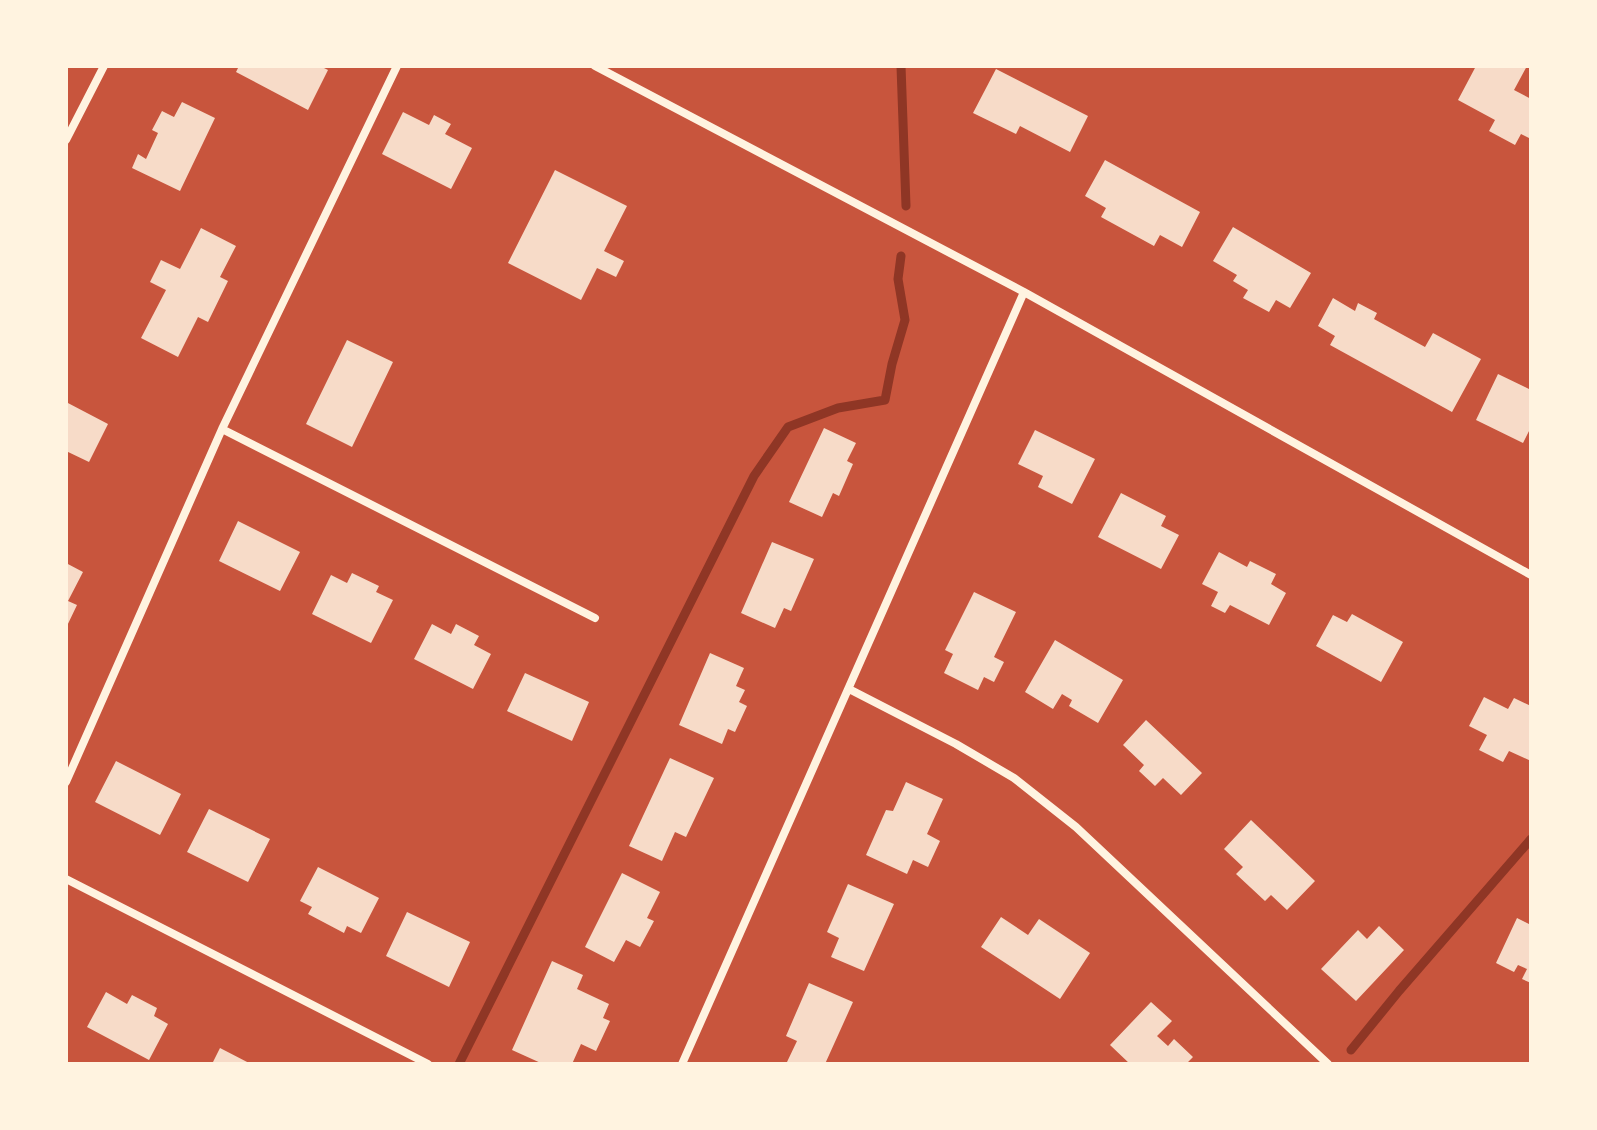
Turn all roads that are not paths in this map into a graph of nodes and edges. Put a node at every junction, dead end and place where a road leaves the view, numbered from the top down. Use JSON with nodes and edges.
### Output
{"nodes":[{"id":1,"x":104,"y":66,"type":"edge"},
{"id":2,"x":397,"y":66,"type":"edge"},
{"id":3,"x":595,"y":66,"type":"edge"},
{"id":4,"x":66,"y":140,"type":"edge"},
{"id":5,"x":1024,"y":292,"type":"junction"},
{"id":6,"x":222,"y":429,"type":"junction"},
{"id":7,"x":1531,"y":575,"type":"edge"},
{"id":8,"x":595,"y":618,"type":"dead end"},
{"id":9,"x":849,"y":689,"type":"junction"},
{"id":10,"x":66,"y":782,"type":"edge"},
{"id":11,"x":66,"y":879,"type":"edge"},
{"id":12,"x":428,"y":1064,"type":"edge"},
{"id":13,"x":682,"y":1064,"type":"edge"},
{"id":14,"x":1328,"y":1064,"type":"edge"}],
"edges":[{"from":1,"to":4,"type":"street"},
{"from":2,"to":6,"type":"street"},
{"from":3,"to":5,"type":"street"},
{"from":5,"to":7,"type":"street"},
{"from":5,"to":9,"type":"street"},
{"from":6,"to":8,"type":"street"},
{"from":6,"to":10,"type":"street"},
{"from":9,"to":13,"type":"street"},
{"from":9,"to":14,"type":"street"},
{"from":11,"to":12,"type":"street"}]}
